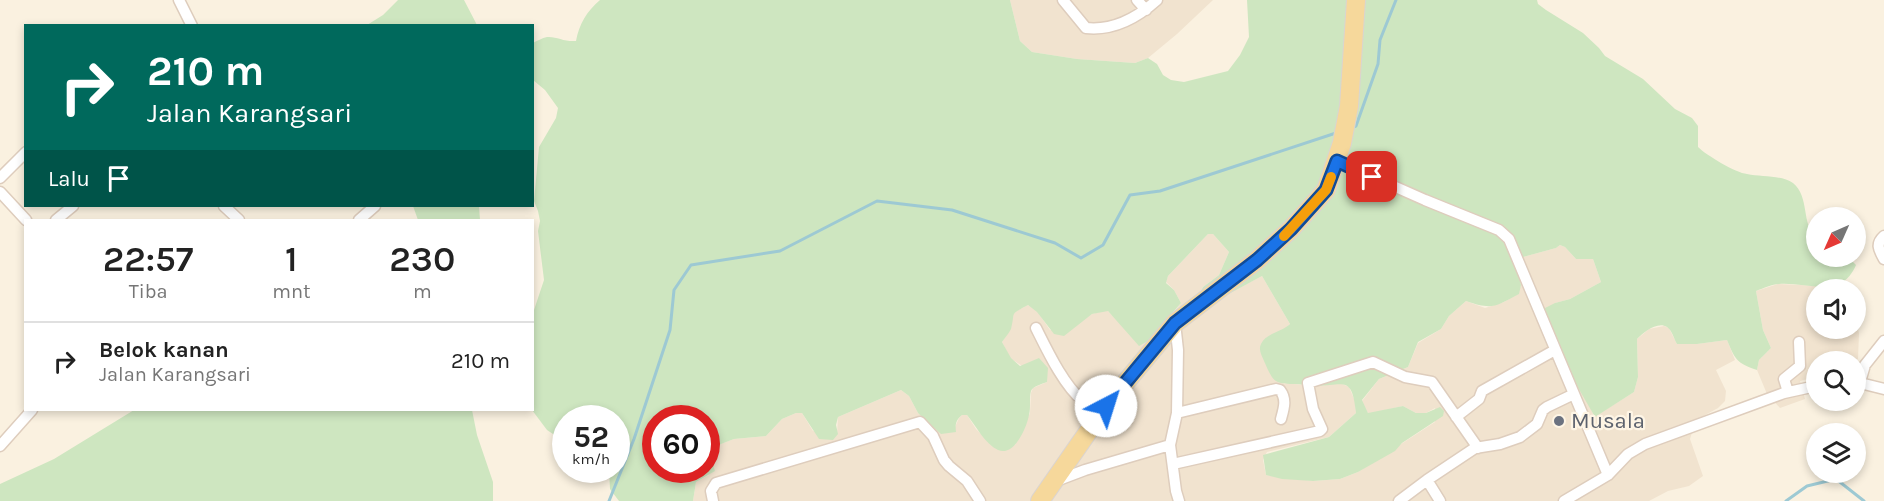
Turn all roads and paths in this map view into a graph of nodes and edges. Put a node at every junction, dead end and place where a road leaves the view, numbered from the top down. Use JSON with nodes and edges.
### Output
{"nodes":[{"id":1,"x":179,"y":0,"type":"edge"},
{"id":2,"x":1063,"y":0,"type":"edge"},
{"id":3,"x":1137,"y":0,"type":"edge"},
{"id":4,"x":1157,"y":0,"type":"edge"},
{"id":5,"x":1356,"y":0,"type":"edge"},
{"id":6,"x":1146,"y":10,"type":"junction"},
{"id":7,"x":191,"y":24,"type":"edge"},
{"id":8,"x":24,"y":154,"type":"edge"},
{"id":9,"x":1337,"y":161,"type":"junction"},
{"id":10,"x":0,"y":178,"type":"edge"},
{"id":11,"x":0,"y":192,"type":"edge"},
{"id":12,"x":72,"y":207,"type":"edge"},
{"id":13,"x":225,"y":207,"type":"edge"},
{"id":14,"x":374,"y":207,"type":"edge"},
{"id":15,"x":25,"y":219,"type":"edge"},
{"id":16,"x":57,"y":219,"type":"edge"},
{"id":17,"x":238,"y":219,"type":"edge"},
{"id":18,"x":360,"y":219,"type":"edge"},
{"id":19,"x":1884,"y":236,"type":"edge"},
{"id":20,"x":1884,"y":259,"type":"edge"},
{"id":21,"x":1175,"y":323,"type":"junction"},
{"id":22,"x":1036,"y":328,"type":"dead end"},
{"id":23,"x":1884,"y":341,"type":"edge"},
{"id":24,"x":1799,"y":342,"type":"dead end"},
{"id":25,"x":1555,"y":350,"type":"junction"},
{"id":26,"x":1866,"y":364,"type":"edge"},
{"id":27,"x":1866,"y":384,"type":"edge"},
{"id":28,"x":1806,"y":388,"type":"edge"},
{"id":29,"x":1884,"y":389,"type":"edge"},
{"id":30,"x":1788,"y":393,"type":"junction"},
{"id":31,"x":1574,"y":394,"type":"junction"},
{"id":32,"x":1106,"y":406,"type":"junction"},
{"id":33,"x":31,"y":411,"type":"edge"},
{"id":34,"x":1177,"y":413,"type":"junction"},
{"id":35,"x":1456,"y":417,"type":"junction"},
{"id":36,"x":1281,"y":419,"type":"dead end"},
{"id":37,"x":1170,"y":445,"type":"junction"},
{"id":38,"x":0,"y":446,"type":"edge"},
{"id":39,"x":1478,"y":448,"type":"junction"},
{"id":40,"x":1173,"y":464,"type":"junction"},
{"id":41,"x":1608,"y":475,"type":"junction"},
{"id":42,"x":1427,"y":480,"type":"junction"},
{"id":43,"x":1052,"y":483,"type":"junction"},
{"id":44,"x":712,"y":501,"type":"edge"},
{"id":45,"x":980,"y":501,"type":"edge"},
{"id":46,"x":1040,"y":501,"type":"edge"},
{"id":47,"x":1179,"y":501,"type":"edge"},
{"id":48,"x":1399,"y":501,"type":"edge"},
{"id":49,"x":1440,"y":501,"type":"edge"},
{"id":50,"x":1564,"y":501,"type":"edge"}],
"edges":[{"from":1,"to":7,"type":"street"},
{"from":2,"to":6,"type":"street"},
{"from":3,"to":6,"type":"street"},
{"from":4,"to":6,"type":"street"},
{"from":5,"to":9,"type":"main road"},
{"from":8,"to":10,"type":"street"},
{"from":9,"to":21,"type":"main road"},
{"from":9,"to":25,"type":"street"},
{"from":11,"to":15,"type":"street"},
{"from":12,"to":16,"type":"street"},
{"from":13,"to":17,"type":"street"},
{"from":14,"to":18,"type":"street"},
{"from":19,"to":20,"type":"street"},
{"from":21,"to":32,"type":"main road"},
{"from":21,"to":34,"type":"street"},
{"from":22,"to":32,"type":"street"},
{"from":23,"to":26,"type":"street"},
{"from":24,"to":30,"type":"street"},
{"from":25,"to":31,"type":"street"},
{"from":25,"to":35,"type":"street"},
{"from":27,"to":29,"type":"street"},
{"from":28,"to":30,"type":"street"},
{"from":30,"to":41,"type":"street"},
{"from":31,"to":39,"type":"street"},
{"from":31,"to":41,"type":"street"},
{"from":32,"to":43,"type":"main road"},
{"from":33,"to":38,"type":"street"},
{"from":34,"to":36,"type":"street"},
{"from":34,"to":37,"type":"street"},
{"from":35,"to":39,"type":"street"},
{"from":35,"to":40,"type":"street"},
{"from":37,"to":40,"type":"street"},
{"from":37,"to":43,"type":"street"},
{"from":39,"to":42,"type":"street"},
{"from":40,"to":47,"type":"street"},
{"from":41,"to":50,"type":"street"},
{"from":42,"to":48,"type":"street"},
{"from":42,"to":49,"type":"street"},
{"from":43,"to":46,"type":"main road"},
{"from":44,"to":45,"type":"street"}]}
